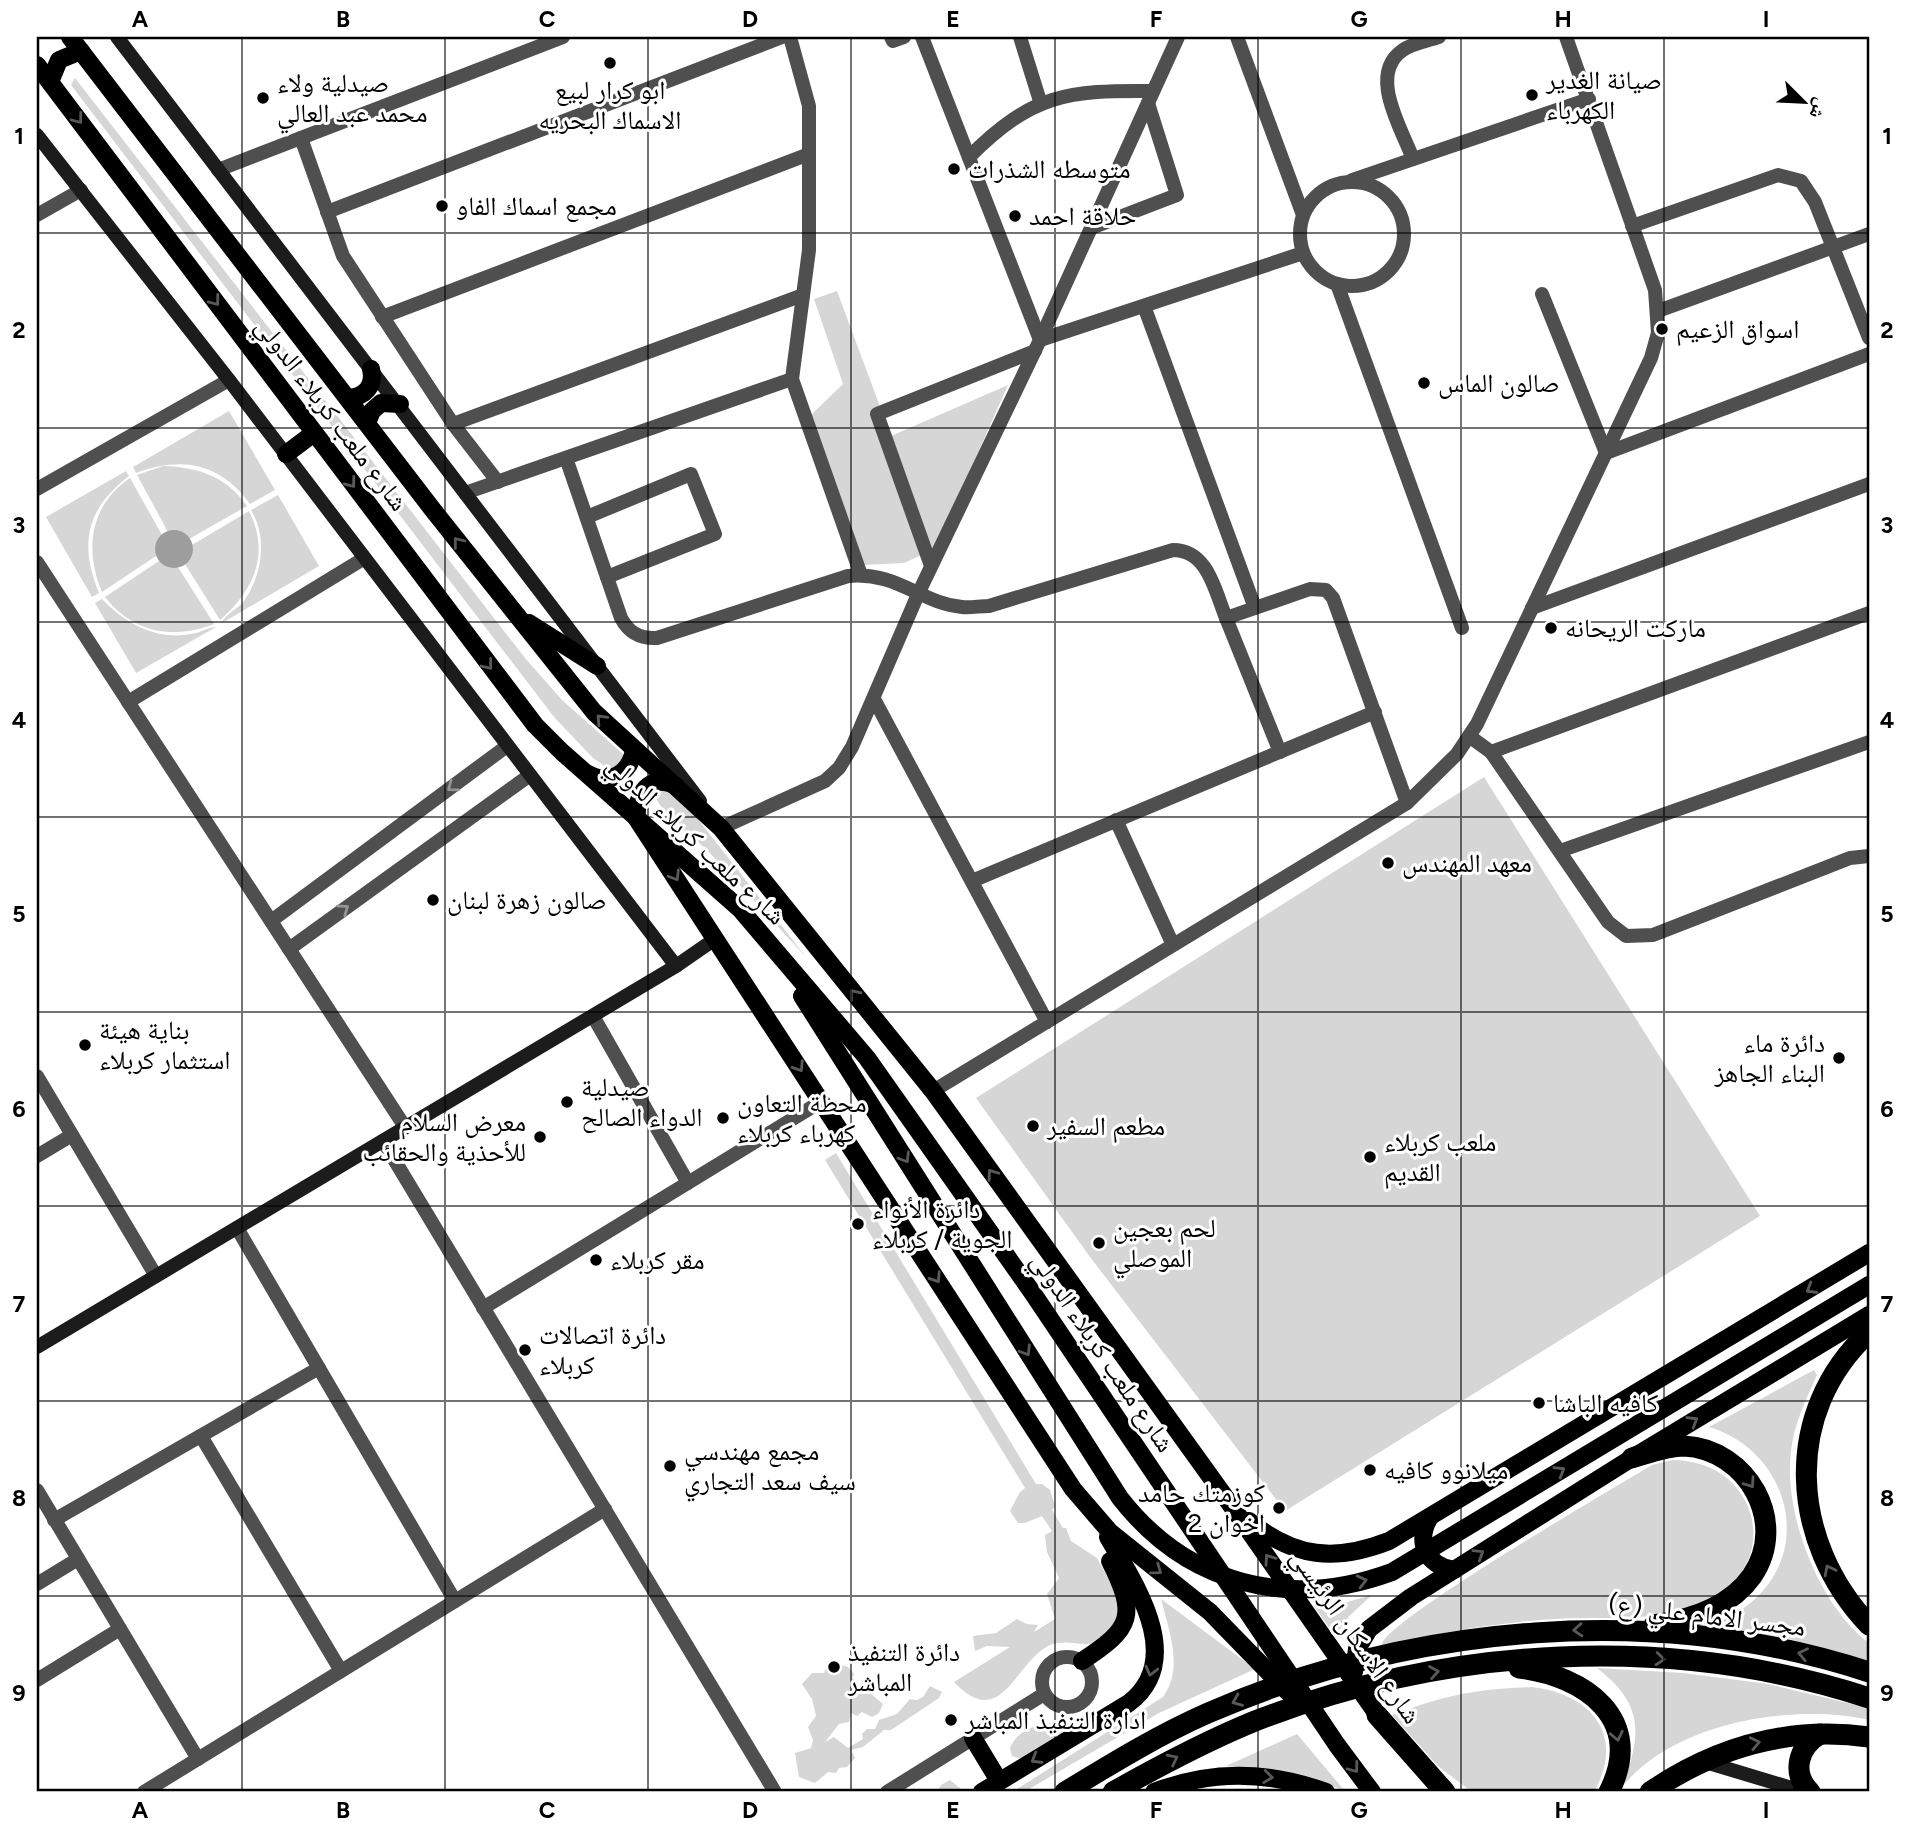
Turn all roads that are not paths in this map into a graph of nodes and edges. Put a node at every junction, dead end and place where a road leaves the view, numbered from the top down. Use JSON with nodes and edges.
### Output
{"nodes":[{"id":1,"x":117,"y":37,"type":"edge"},
{"id":2,"x":563,"y":37,"type":"edge"},
{"id":3,"x":782,"y":37,"type":"edge"},
{"id":4,"x":790,"y":37,"type":"edge"},
{"id":5,"x":891,"y":37,"type":"edge"},
{"id":6,"x":904,"y":37,"type":"edge"},
{"id":7,"x":922,"y":37,"type":"edge"},
{"id":8,"x":1022,"y":37,"type":"edge"},
{"id":9,"x":1178,"y":37,"type":"edge"},
{"id":10,"x":1237,"y":37,"type":"edge"},
{"id":11,"x":1435,"y":37,"type":"edge"},
{"id":12,"x":1566,"y":37,"type":"edge"},
{"id":13,"x":75,"y":44,"type":"edge"},
{"id":14,"x":37,"y":65,"type":"edge"},
{"id":15,"x":50,"y":82,"type":"junction"},
{"id":16,"x":1150,"y":97,"type":"junction"},
{"id":17,"x":1589,"y":99,"type":"junction"},
{"id":18,"x":1040,"y":101,"type":"junction"},
{"id":19,"x":37,"y":135,"type":"edge"},
{"id":20,"x":301,"y":138,"type":"junction"},
{"id":21,"x":809,"y":154,"type":"junction"},
{"id":22,"x":969,"y":157,"type":"junction"},
{"id":23,"x":1413,"y":159,"type":"junction"},
{"id":24,"x":218,"y":170,"type":"junction"},
{"id":25,"x":1348,"y":182,"type":"junction"},
{"id":26,"x":81,"y":190,"type":"junction"},
{"id":27,"x":327,"y":212,"type":"junction"},
{"id":28,"x":37,"y":215,"type":"edge"},
{"id":29,"x":1303,"y":215,"type":"junction"},
{"id":30,"x":1633,"y":226,"type":"junction"},
{"id":31,"x":1091,"y":228,"type":"junction"},
{"id":32,"x":1869,"y":234,"type":"edge"},
{"id":33,"x":1833,"y":247,"type":"junction"},
{"id":34,"x":1303,"y":253,"type":"junction"},
{"id":35,"x":1337,"y":284,"type":"junction"},
{"id":36,"x":1542,"y":294,"type":"dead end"},
{"id":37,"x":803,"y":295,"type":"junction"},
{"id":38,"x":1144,"y":306,"type":"junction"},
{"id":39,"x":1658,"y":311,"type":"junction"},
{"id":40,"x":382,"y":317,"type":"junction"},
{"id":41,"x":1869,"y":338,"type":"edge"},
{"id":42,"x":1037,"y":346,"type":"junction"},
{"id":43,"x":1869,"y":354,"type":"edge"},
{"id":44,"x":371,"y":369,"type":"junction"},
{"id":45,"x":792,"y":379,"type":"junction"},
{"id":46,"x":229,"y":380,"type":"junction"},
{"id":47,"x":348,"y":398,"type":"junction"},
{"id":48,"x":400,"y":404,"type":"junction"},
{"id":49,"x":368,"y":423,"type":"junction"},
{"id":50,"x":453,"y":424,"type":"junction"},
{"id":51,"x":314,"y":433,"type":"junction"},
{"id":52,"x":1606,"y":453,"type":"junction"},
{"id":53,"x":286,"y":454,"type":"junction"},
{"id":54,"x":566,"y":458,"type":"junction"},
{"id":55,"x":498,"y":482,"type":"junction"},
{"id":56,"x":1869,"y":484,"type":"edge"},
{"id":57,"x":37,"y":489,"type":"edge"},
{"id":58,"x":465,"y":493,"type":"junction"},
{"id":59,"x":587,"y":517,"type":"junction"},
{"id":60,"x":363,"y":559,"type":"junction"},
{"id":61,"x":37,"y":562,"type":"edge"},
{"id":62,"x":931,"y":566,"type":"junction"},
{"id":63,"x":861,"y":575,"type":"junction"},
{"id":64,"x":607,"y":577,"type":"junction"},
{"id":65,"x":919,"y":592,"type":"junction"},
{"id":66,"x":1255,"y":608,"type":"junction"},
{"id":67,"x":1532,"y":608,"type":"junction"},
{"id":68,"x":1869,"y":613,"type":"edge"},
{"id":69,"x":517,"y":615,"type":"junction"},
{"id":70,"x":1226,"y":618,"type":"junction"},
{"id":71,"x":1462,"y":628,"type":"dead end"},
{"id":72,"x":597,"y":666,"type":"junction"},
{"id":73,"x":874,"y":699,"type":"junction"},
{"id":74,"x":128,"y":702,"type":"junction"},
{"id":75,"x":1375,"y":712,"type":"junction"},
{"id":76,"x":1469,"y":736,"type":"junction"},
{"id":77,"x":1869,"y":742,"type":"edge"},
{"id":78,"x":507,"y":746,"type":"junction"},
{"id":79,"x":634,"y":750,"type":"junction"},
{"id":80,"x":1280,"y":752,"type":"junction"},
{"id":81,"x":1492,"y":752,"type":"junction"},
{"id":82,"x":585,"y":772,"type":"junction"},
{"id":83,"x":530,"y":775,"type":"junction"},
{"id":84,"x":677,"y":787,"type":"junction"},
{"id":85,"x":1407,"y":803,"type":"junction"},
{"id":86,"x":637,"y":819,"type":"junction"},
{"id":87,"x":1116,"y":820,"type":"junction"},
{"id":88,"x":721,"y":828,"type":"junction"},
{"id":89,"x":1560,"y":851,"type":"junction"},
{"id":90,"x":1869,"y":856,"type":"edge"},
{"id":91,"x":972,"y":881,"type":"junction"},
{"id":92,"x":271,"y":921,"type":"junction"},
{"id":93,"x":755,"y":926,"type":"junction"},
{"id":94,"x":715,"y":939,"type":"junction"},
{"id":95,"x":1173,"y":945,"type":"junction"},
{"id":96,"x":289,"y":948,"type":"junction"},
{"id":97,"x":676,"y":967,"type":"junction"},
{"id":98,"x":593,"y":1016,"type":"junction"},
{"id":99,"x":1047,"y":1022,"type":"junction"},
{"id":100,"x":37,"y":1076,"type":"edge"},
{"id":101,"x":933,"y":1091,"type":"junction"},
{"id":102,"x":822,"y":1101,"type":"junction"},
{"id":103,"x":405,"y":1128,"type":"junction"},
{"id":104,"x":72,"y":1135,"type":"junction"},
{"id":105,"x":383,"y":1141,"type":"junction"},
{"id":106,"x":37,"y":1156,"type":"edge"},
{"id":107,"x":688,"y":1183,"type":"junction"},
{"id":108,"x":237,"y":1228,"type":"junction"},
{"id":109,"x":1869,"y":1253,"type":"edge"},
{"id":110,"x":156,"y":1276,"type":"junction"},
{"id":111,"x":1869,"y":1284,"type":"edge"},
{"id":112,"x":483,"y":1308,"type":"junction"},
{"id":113,"x":1869,"y":1315,"type":"edge"},
{"id":114,"x":1869,"y":1332,"type":"edge"},
{"id":115,"x":37,"y":1347,"type":"edge"},
{"id":116,"x":319,"y":1368,"type":"junction"},
{"id":117,"x":201,"y":1436,"type":"junction"},
{"id":118,"x":1632,"y":1458,"type":"junction"},
{"id":119,"x":1073,"y":1489,"type":"junction"},
{"id":120,"x":37,"y":1490,"type":"edge"},
{"id":121,"x":1233,"y":1508,"type":"junction"},
{"id":122,"x":605,"y":1509,"type":"junction"},
{"id":123,"x":1430,"y":1517,"type":"junction"},
{"id":124,"x":1098,"y":1519,"type":"junction"},
{"id":125,"x":54,"y":1520,"type":"junction"},
{"id":126,"x":78,"y":1559,"type":"junction"},
{"id":127,"x":1454,"y":1570,"type":"junction"},
{"id":128,"x":37,"y":1584,"type":"edge"},
{"id":129,"x":455,"y":1601,"type":"junction"},
{"id":130,"x":1869,"y":1625,"type":"edge"},
{"id":131,"x":120,"y":1629,"type":"junction"},
{"id":132,"x":1625,"y":1629,"type":"junction"},
{"id":133,"x":1082,"y":1661,"type":"junction"},
{"id":134,"x":1482,"y":1665,"type":"junction"},
{"id":135,"x":341,"y":1671,"type":"junction"},
{"id":136,"x":1869,"y":1672,"type":"edge"},
{"id":137,"x":37,"y":1680,"type":"edge"},
{"id":138,"x":1356,"y":1683,"type":"junction"},
{"id":139,"x":1044,"y":1694,"type":"junction"},
{"id":140,"x":1869,"y":1698,"type":"edge"},
{"id":141,"x":1377,"y":1715,"type":"junction"},
{"id":142,"x":1820,"y":1734,"type":"junction"},
{"id":143,"x":1869,"y":1737,"type":"edge"},
{"id":144,"x":973,"y":1738,"type":"junction"},
{"id":145,"x":1337,"y":1745,"type":"junction"},
{"id":146,"x":198,"y":1759,"type":"junction"},
{"id":147,"x":1701,"y":1761,"type":"junction"},
{"id":148,"x":999,"y":1782,"type":"junction"},
{"id":149,"x":144,"y":1792,"type":"edge"},
{"id":150,"x":775,"y":1792,"type":"edge"},
{"id":151,"x":887,"y":1792,"type":"edge"},
{"id":152,"x":982,"y":1792,"type":"edge"},
{"id":153,"x":1065,"y":1792,"type":"edge"},
{"id":154,"x":1113,"y":1792,"type":"edge"},
{"id":155,"x":1154,"y":1792,"type":"edge"},
{"id":156,"x":1326,"y":1792,"type":"edge"},
{"id":157,"x":1372,"y":1792,"type":"edge"},
{"id":158,"x":1438,"y":1792,"type":"edge"},
{"id":159,"x":1445,"y":1792,"type":"edge"},
{"id":160,"x":1609,"y":1792,"type":"edge"},
{"id":161,"x":1650,"y":1792,"type":"edge"},
{"id":162,"x":1805,"y":1792,"type":"edge"},
{"id":163,"x":1810,"y":1792,"type":"edge"}],
"edges":[{"from":1,"to":24,"type":"street"},
{"from":2,"to":20,"type":"street"},
{"from":3,"to":27,"type":"street"},
{"from":4,"to":21,"type":"street"},
{"from":5,"to":6,"type":"street"},
{"from":7,"to":22,"type":"street"},
{"from":8,"to":18,"type":"street"},
{"from":9,"to":16,"type":"street"},
{"from":10,"to":29,"type":"street"},
{"from":11,"to":23,"type":"street"},
{"from":12,"to":17,"type":"street"},
{"from":13,"to":15,"type":"main road"},
{"from":13,"to":47,"type":"main road","name":"شارع ملعب كربلاء الدولي"},
{"from":14,"to":15,"type":"main road","name":"شارع ملعب كربلاء الدولي"},
{"from":15,"to":51,"type":"main road","name":"شارع ملعب كربلاء الدولي","one_way":true},
{"from":16,"to":18,"type":"street"},
{"from":16,"to":31,"type":"street"},
{"from":16,"to":31,"type":"street"},
{"from":17,"to":23,"type":"street"},
{"from":17,"to":30,"type":"street"},
{"from":18,"to":22,"type":"street"},
{"from":19,"to":26,"type":"street"},
{"from":20,"to":24,"type":"street"},
{"from":20,"to":27,"type":"street"},
{"from":21,"to":37,"type":"street"},
{"from":21,"to":40,"type":"street"},
{"from":22,"to":42,"type":"street"},
{"from":23,"to":25,"type":"street"},
{"from":24,"to":44,"type":"street"},
{"from":25,"to":29,"type":"street"},
{"from":25,"to":35,"type":"street"},
{"from":26,"to":28,"type":"street"},
{"from":26,"to":46,"type":"street"},
{"from":27,"to":40,"type":"street"},
{"from":29,"to":34,"type":"street"},
{"from":30,"to":33,"type":"street"},
{"from":30,"to":39,"type":"street"},
{"from":31,"to":42,"type":"street"},
{"from":32,"to":33,"type":"street"},
{"from":33,"to":39,"type":"street"},
{"from":33,"to":41,"type":"street"},
{"from":34,"to":35,"type":"street"},
{"from":34,"to":38,"type":"street"},
{"from":35,"to":71,"type":"street"},
{"from":36,"to":52,"type":"street"},
{"from":37,"to":45,"type":"street"},
{"from":37,"to":50,"type":"street"},
{"from":38,"to":42,"type":"street"},
{"from":38,"to":66,"type":"street"},
{"from":39,"to":52,"type":"street"},
{"from":40,"to":50,"type":"street"},
{"from":42,"to":62,"type":"street"},
{"from":42,"to":62,"type":"street"},
{"from":43,"to":52,"type":"street"},
{"from":44,"to":47,"type":"main road"},
{"from":44,"to":48,"type":"street"},
{"from":45,"to":54,"type":"street"},
{"from":45,"to":63,"type":"street"},
{"from":46,"to":53,"type":"street"},
{"from":46,"to":57,"type":"street"},
{"from":47,"to":49,"type":"main road","name":"شارع ملعب كربلاء الدولي"},
{"from":48,"to":49,"type":"main road"},
{"from":48,"to":58,"type":"street"},
{"from":69,"to":49,"type":"main road","name":"شارع ملعب كربلاء الدولي","one_way":true},
{"from":50,"to":55,"type":"street"},
{"from":51,"to":53,"type":"main road"},
{"from":51,"to":82,"type":"main road","name":"شارع ملعب كربلاء الدولي","one_way":true},
{"from":52,"to":67,"type":"street"},
{"from":53,"to":60,"type":"street"},
{"from":54,"to":55,"type":"street"},
{"from":54,"to":59,"type":"street"},
{"from":55,"to":58,"type":"street"},
{"from":56,"to":67,"type":"street"},
{"from":58,"to":72,"type":"street"},
{"from":59,"to":64,"type":"street"},
{"from":59,"to":64,"type":"street"},
{"from":60,"to":74,"type":"street"},
{"from":60,"to":78,"type":"street"},
{"from":61,"to":74,"type":"street"},
{"from":62,"to":65,"type":"street"},
{"from":63,"to":64,"type":"street"},
{"from":63,"to":65,"type":"street"},
{"from":65,"to":70,"type":"street"},
{"from":65,"to":73,"type":"street"},
{"from":66,"to":70,"type":"street"},
{"from":66,"to":75,"type":"street"},
{"from":67,"to":76,"type":"street"},
{"from":68,"to":81,"type":"street"},
{"from":69,"to":72,"type":"main road"},
{"from":79,"to":69,"type":"main road","name":"شارع ملعب كربلاء الدولي","one_way":true},
{"from":70,"to":80,"type":"street"},
{"from":72,"to":88,"type":"street"},
{"from":73,"to":88,"type":"street"},
{"from":73,"to":91,"type":"street"},
{"from":74,"to":92,"type":"street"},
{"from":75,"to":80,"type":"street"},
{"from":75,"to":85,"type":"street"},
{"from":76,"to":81,"type":"street"},
{"from":76,"to":85,"type":"street"},
{"from":77,"to":89,"type":"street"},
{"from":78,"to":83,"type":"street"},
{"from":78,"to":92,"type":"street","one_way":true},
{"from":79,"to":82,"type":"main road"},
{"from":79,"to":84,"type":"main road","name":"شارع ملعب كربلاء الدولي"},
{"from":80,"to":87,"type":"street"},
{"from":81,"to":89,"type":"street"},
{"from":82,"to":86,"type":"main road","name":"شارع ملعب كربلاء الدولي"},
{"from":96,"to":83,"type":"street","one_way":true},
{"from":83,"to":97,"type":"street"},
{"from":84,"to":86,"type":"main road"},
{"from":84,"to":88,"type":"main road","name":"شارع ملعب كربلاء الدولي"},
{"from":85,"to":95,"type":"street"},
{"from":86,"to":93,"type":"main road","name":"شارع ملعب كربلاء الدولي"},
{"from":86,"to":94,"type":"main road","one_way":true},
{"from":87,"to":91,"type":"street"},
{"from":87,"to":95,"type":"street"},
{"from":101,"to":88,"type":"main road","name":"شارع ملعب كربلاء الدولي","one_way":true},
{"from":89,"to":90,"type":"street"},
{"from":91,"to":99,"type":"street"},
{"from":92,"to":96,"type":"street"},
{"from":93,"to":111,"type":"main road","one_way":true},
{"from":93,"to":145,"type":"main road","name":"شارع ملعب كربلاء الدولي"},
{"from":94,"to":97,"type":"street"},
{"from":94,"to":102,"type":"main road","one_way":true},
{"from":95,"to":99,"type":"street"},
{"from":96,"to":103,"type":"street"},
{"from":97,"to":98,"type":"street"},
{"from":98,"to":103,"type":"street"},
{"from":98,"to":107,"type":"street"},
{"from":99,"to":101,"type":"street"},
{"from":100,"to":104,"type":"street"},
{"from":121,"to":101,"type":"main road","name":"شارع ملعب كربلاء الدولي","one_way":true},
{"from":102,"to":107,"type":"street"},
{"from":102,"to":119,"type":"main road","one_way":true},
{"from":103,"to":105,"type":"street"},
{"from":104,"to":106,"type":"street"},
{"from":104,"to":110,"type":"street"},
{"from":105,"to":108,"type":"street"},
{"from":105,"to":112,"type":"street"},
{"from":107,"to":112,"type":"street"},
{"from":108,"to":110,"type":"street"},
{"from":108,"to":116,"type":"street"},
{"from":109,"to":123,"type":"main road","one_way":true},
{"from":110,"to":115,"type":"street"},
{"from":112,"to":122,"type":"street"},
{"from":118,"to":113,"type":"main road","one_way":true},
{"from":130,"to":114,"type":"highway","one_way":true},
{"from":116,"to":117,"type":"street"},
{"from":116,"to":129,"type":"street"},
{"from":117,"to":125,"type":"street"},
{"from":117,"to":135,"type":"street"},
{"from":127,"to":118,"type":"main road","one_way":true},
{"from":118,"to":132,"type":"highway","one_way":true},
{"from":119,"to":124,"type":"main road"},
{"from":119,"to":133,"type":"main road"},
{"from":120,"to":125,"type":"street"},
{"from":121,"to":123,"type":"main road"},
{"from":138,"to":121,"type":"main road","name":"شارع الاسكان الرئيسي","one_way":true},
{"from":122,"to":129,"type":"street"},
{"from":122,"to":150,"type":"street"},
{"from":123,"to":127,"type":"main road"},
{"from":124,"to":145,"type":"main road","one_way":true},
{"from":124,"to":148,"type":"main road","one_way":true},
{"from":125,"to":126,"type":"street"},
{"from":126,"to":128,"type":"street"},
{"from":126,"to":131,"type":"street"},
{"from":127,"to":138,"type":"main road"},
{"from":129,"to":135,"type":"street"},
{"from":131,"to":137,"type":"street"},
{"from":131,"to":146,"type":"street"},
{"from":136,"to":132,"type":"highway","name":"مجسر الامام علي (ع)","one_way":true},
{"from":132,"to":153,"type":"highway","name":"مجسر الامام علي (ع)","one_way":true},
{"from":133,"to":139,"type":"street"},
{"from":133,"to":139,"type":"street"},
{"from":134,"to":140,"type":"highway","name":"مجسر الامام علي (ع)","one_way":true},
{"from":154,"to":134,"type":"highway","name":"مجسر الامام علي (ع)","one_way":true},
{"from":134,"to":160,"type":"highway","one_way":true},
{"from":135,"to":146,"type":"street"},
{"from":138,"to":141,"type":"main road","name":"شارع الاسكان الرئيسي"},
{"from":139,"to":144,"type":"street"},
{"from":141,"to":158,"type":"main road","name":"شارع الاسكان الرئيسي"},
{"from":141,"to":159,"type":"highway"},
{"from":142,"to":143,"type":"highway"},
{"from":147,"to":142,"type":"highway","one_way":true},
{"from":142,"to":163,"type":"highway"},
{"from":144,"to":148,"type":"main road"},
{"from":144,"to":151,"type":"street"},
{"from":145,"to":157,"type":"main road","one_way":true},
{"from":146,"to":149,"type":"street"},
{"from":147,"to":161,"type":"highway"},
{"from":147,"to":162,"type":"street"},
{"from":148,"to":152,"type":"main road"},
{"from":155,"to":156,"type":"main road","one_way":true}]}
